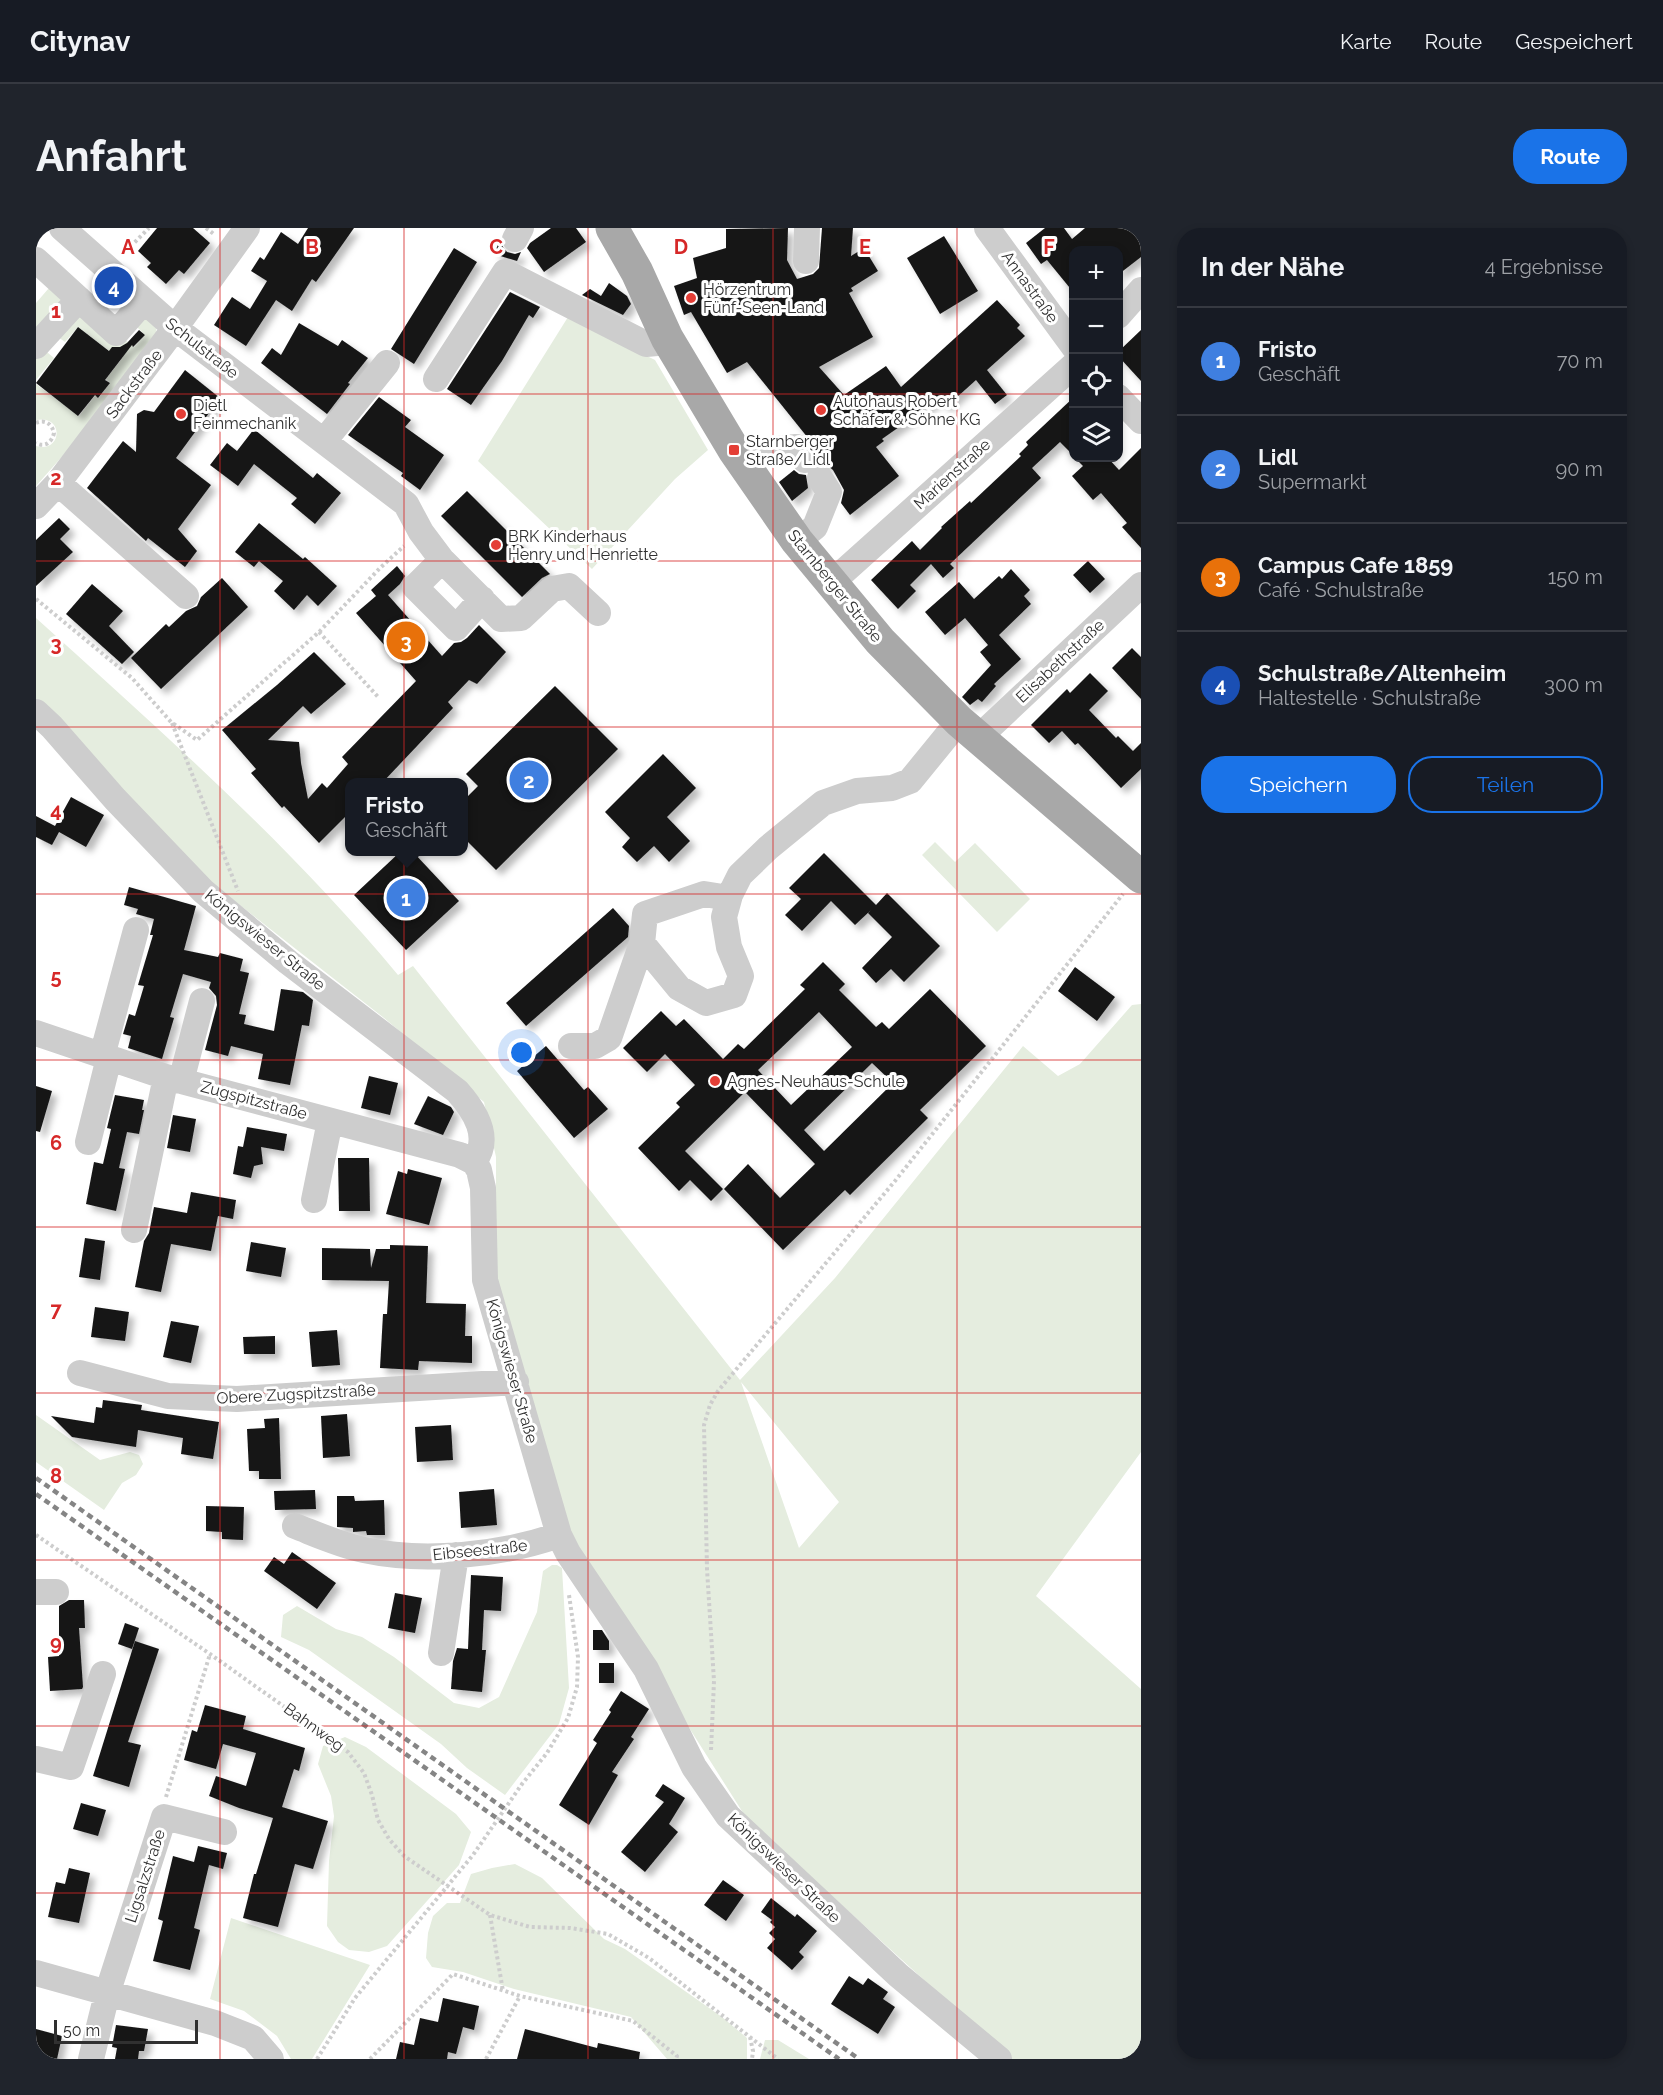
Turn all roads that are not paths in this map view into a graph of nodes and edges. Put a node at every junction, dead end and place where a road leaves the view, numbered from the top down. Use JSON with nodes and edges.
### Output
{"nodes":[{"id":1,"x":62,"y":228,"type":"edge"},
{"id":2,"x":247,"y":228,"type":"edge"},
{"id":3,"x":612,"y":228,"type":"edge"},
{"id":4,"x":807,"y":228,"type":"edge"},
{"id":5,"x":987,"y":228,"type":"edge"},
{"id":6,"x":36,"y":260,"type":"edge"},
{"id":7,"x":806,"y":261,"type":"dead end"},
{"id":8,"x":1141,"y":290,"type":"edge"},
{"id":9,"x":79,"y":299,"type":"junction"},
{"id":10,"x":144,"y":301,"type":"junction"},
{"id":11,"x":1123,"y":311,"type":"edge"},
{"id":12,"x":175,"y":328,"type":"junction"},
{"id":13,"x":667,"y":338,"type":"junction"},
{"id":14,"x":1069,"y":340,"type":"edge"},
{"id":15,"x":36,"y":346,"type":"edge"},
{"id":16,"x":387,"y":363,"type":"dead end"},
{"id":17,"x":1069,"y":369,"type":"edge"},
{"id":18,"x":436,"y":379,"type":"dead end"},
{"id":19,"x":1123,"y":401,"type":"edge"},
{"id":20,"x":1141,"y":421,"type":"edge"},
{"id":21,"x":324,"y":441,"type":"junction"},
{"id":22,"x":743,"y":465,"type":"junction"},
{"id":23,"x":58,"y":483,"type":"junction"},
{"id":24,"x":36,"y":506,"type":"edge"},
{"id":25,"x":797,"y":541,"type":"junction"},
{"id":26,"x":442,"y":560,"type":"junction"},
{"id":27,"x":831,"y":583,"type":"junction"},
{"id":28,"x":1141,"y":585,"type":"edge"},
{"id":29,"x":186,"y":596,"type":"dead end"},
{"id":30,"x":482,"y":599,"type":"junction"},
{"id":31,"x":598,"y":613,"type":"dead end"},
{"id":32,"x":36,"y":712,"type":"edge"},
{"id":33,"x":969,"y":729,"type":"junction"},
{"id":34,"x":1140,"y":876,"type":"edge"},
{"id":35,"x":729,"y":898,"type":"junction"},
{"id":36,"x":136,"y":930,"type":"dead end"},
{"id":37,"x":642,"y":945,"type":"junction"},
{"id":38,"x":202,"y":1000,"type":"dead end"},
{"id":39,"x":36,"y":1033,"type":"edge"},
{"id":40,"x":571,"y":1046,"type":"dead end"},
{"id":41,"x":105,"y":1057,"type":"junction"},
{"id":42,"x":174,"y":1079,"type":"junction"},
{"id":43,"x":330,"y":1121,"type":"junction"},
{"id":44,"x":88,"y":1142,"type":"dead end"},
{"id":45,"x":474,"y":1162,"type":"junction"},
{"id":46,"x":314,"y":1200,"type":"dead end"},
{"id":47,"x":134,"y":1230,"type":"dead end"},
{"id":48,"x":80,"y":1373,"type":"dead end"},
{"id":49,"x":516,"y":1382,"type":"junction"},
{"id":50,"x":295,"y":1526,"type":"dead end"},
{"id":51,"x":564,"y":1544,"type":"junction"},
{"id":52,"x":456,"y":1555,"type":"junction"},
{"id":53,"x":441,"y":1653,"type":"dead end"},
{"id":54,"x":103,"y":1674,"type":"dead end"},
{"id":55,"x":36,"y":1759,"type":"edge"},
{"id":56,"x":224,"y":1832,"type":"dead end"},
{"id":57,"x":36,"y":1973,"type":"edge"},
{"id":58,"x":107,"y":1994,"type":"junction"},
{"id":59,"x":91,"y":2059,"type":"edge"},
{"id":60,"x":271,"y":2059,"type":"edge"},
{"id":61,"x":999,"y":2059,"type":"edge"}],
"edges":[{"from":1,"to":10,"type":"street","name":"Schulstraße"},
{"from":2,"to":12,"type":"street","name":"Sackstraße"},
{"from":3,"to":13,"type":"main road","name":"Starnberger Straße"},
{"from":4,"to":7,"type":"street"},
{"from":5,"to":14,"type":"street","name":"Annastraße"},
{"from":6,"to":9,"type":"street"},
{"from":8,"to":11,"type":"street"},
{"from":9,"to":10,"type":"street"},
{"from":9,"to":15,"type":"street"},
{"from":10,"to":12,"type":"street","name":"Schulstraße"},
{"from":12,"to":21,"type":"street","name":"Schulstraße"},
{"from":12,"to":23,"type":"street","name":"Sackstraße"},
{"from":13,"to":18,"type":"street"},
{"from":13,"to":22,"type":"main road","name":"Starnberger Straße"},
{"from":16,"to":21,"type":"street"},
{"from":17,"to":27,"type":"street","name":"Marienstraße"},
{"from":19,"to":20,"type":"street"},
{"from":21,"to":26,"type":"street","name":"Schulstraße"},
{"from":22,"to":25,"type":"main road","name":"Starnberger Straße"},
{"from":22,"to":25,"type":"street"},
{"from":23,"to":24,"type":"street","name":"Sackstraße"},
{"from":23,"to":29,"type":"street"},
{"from":25,"to":27,"type":"main road","name":"Starnberger Straße"},
{"from":26,"to":30,"type":"street"},
{"from":26,"to":30,"type":"street"},
{"from":27,"to":33,"type":"main road","name":"Starnberger Straße"},
{"from":28,"to":33,"type":"street","name":"Elisabethstraße"},
{"from":30,"to":31,"type":"street"},
{"from":32,"to":45,"type":"street","name":"Königswieser Straße"},
{"from":33,"to":34,"type":"main road","name":"Starnberger Straße"},
{"from":33,"to":35,"type":"street","name":"Elisabethstraße"},
{"from":35,"to":37,"type":"street"},
{"from":35,"to":37,"type":"street"},
{"from":36,"to":41,"type":"street"},
{"from":37,"to":40,"type":"street"},
{"from":38,"to":42,"type":"street"},
{"from":39,"to":41,"type":"street","name":"Zugspitzstraße"},
{"from":41,"to":42,"type":"street","name":"Zugspitzstraße"},
{"from":41,"to":44,"type":"street"},
{"from":42,"to":43,"type":"street","name":"Zugspitzstraße"},
{"from":42,"to":47,"type":"street"},
{"from":43,"to":45,"type":"street","name":"Zugspitzstraße"},
{"from":43,"to":46,"type":"street"},
{"from":45,"to":49,"type":"street","name":"Königswieser Straße"},
{"from":48,"to":49,"type":"street","name":"Obere Zugspitzstraße"},
{"from":49,"to":51,"type":"street","name":"Königswieser Straße"},
{"from":50,"to":52,"type":"street","name":"Eibseestraße"},
{"from":51,"to":52,"type":"street","name":"Eibseestraße"},
{"from":51,"to":61,"type":"street","name":"Königswieser Straße"},
{"from":52,"to":53,"type":"street"},
{"from":54,"to":55,"type":"street"},
{"from":56,"to":58,"type":"street","name":"Ligsalzstraße"},
{"from":57,"to":58,"type":"street"},
{"from":58,"to":59,"type":"street","name":"Ligsalzstraße"},
{"from":58,"to":60,"type":"street"}]}
